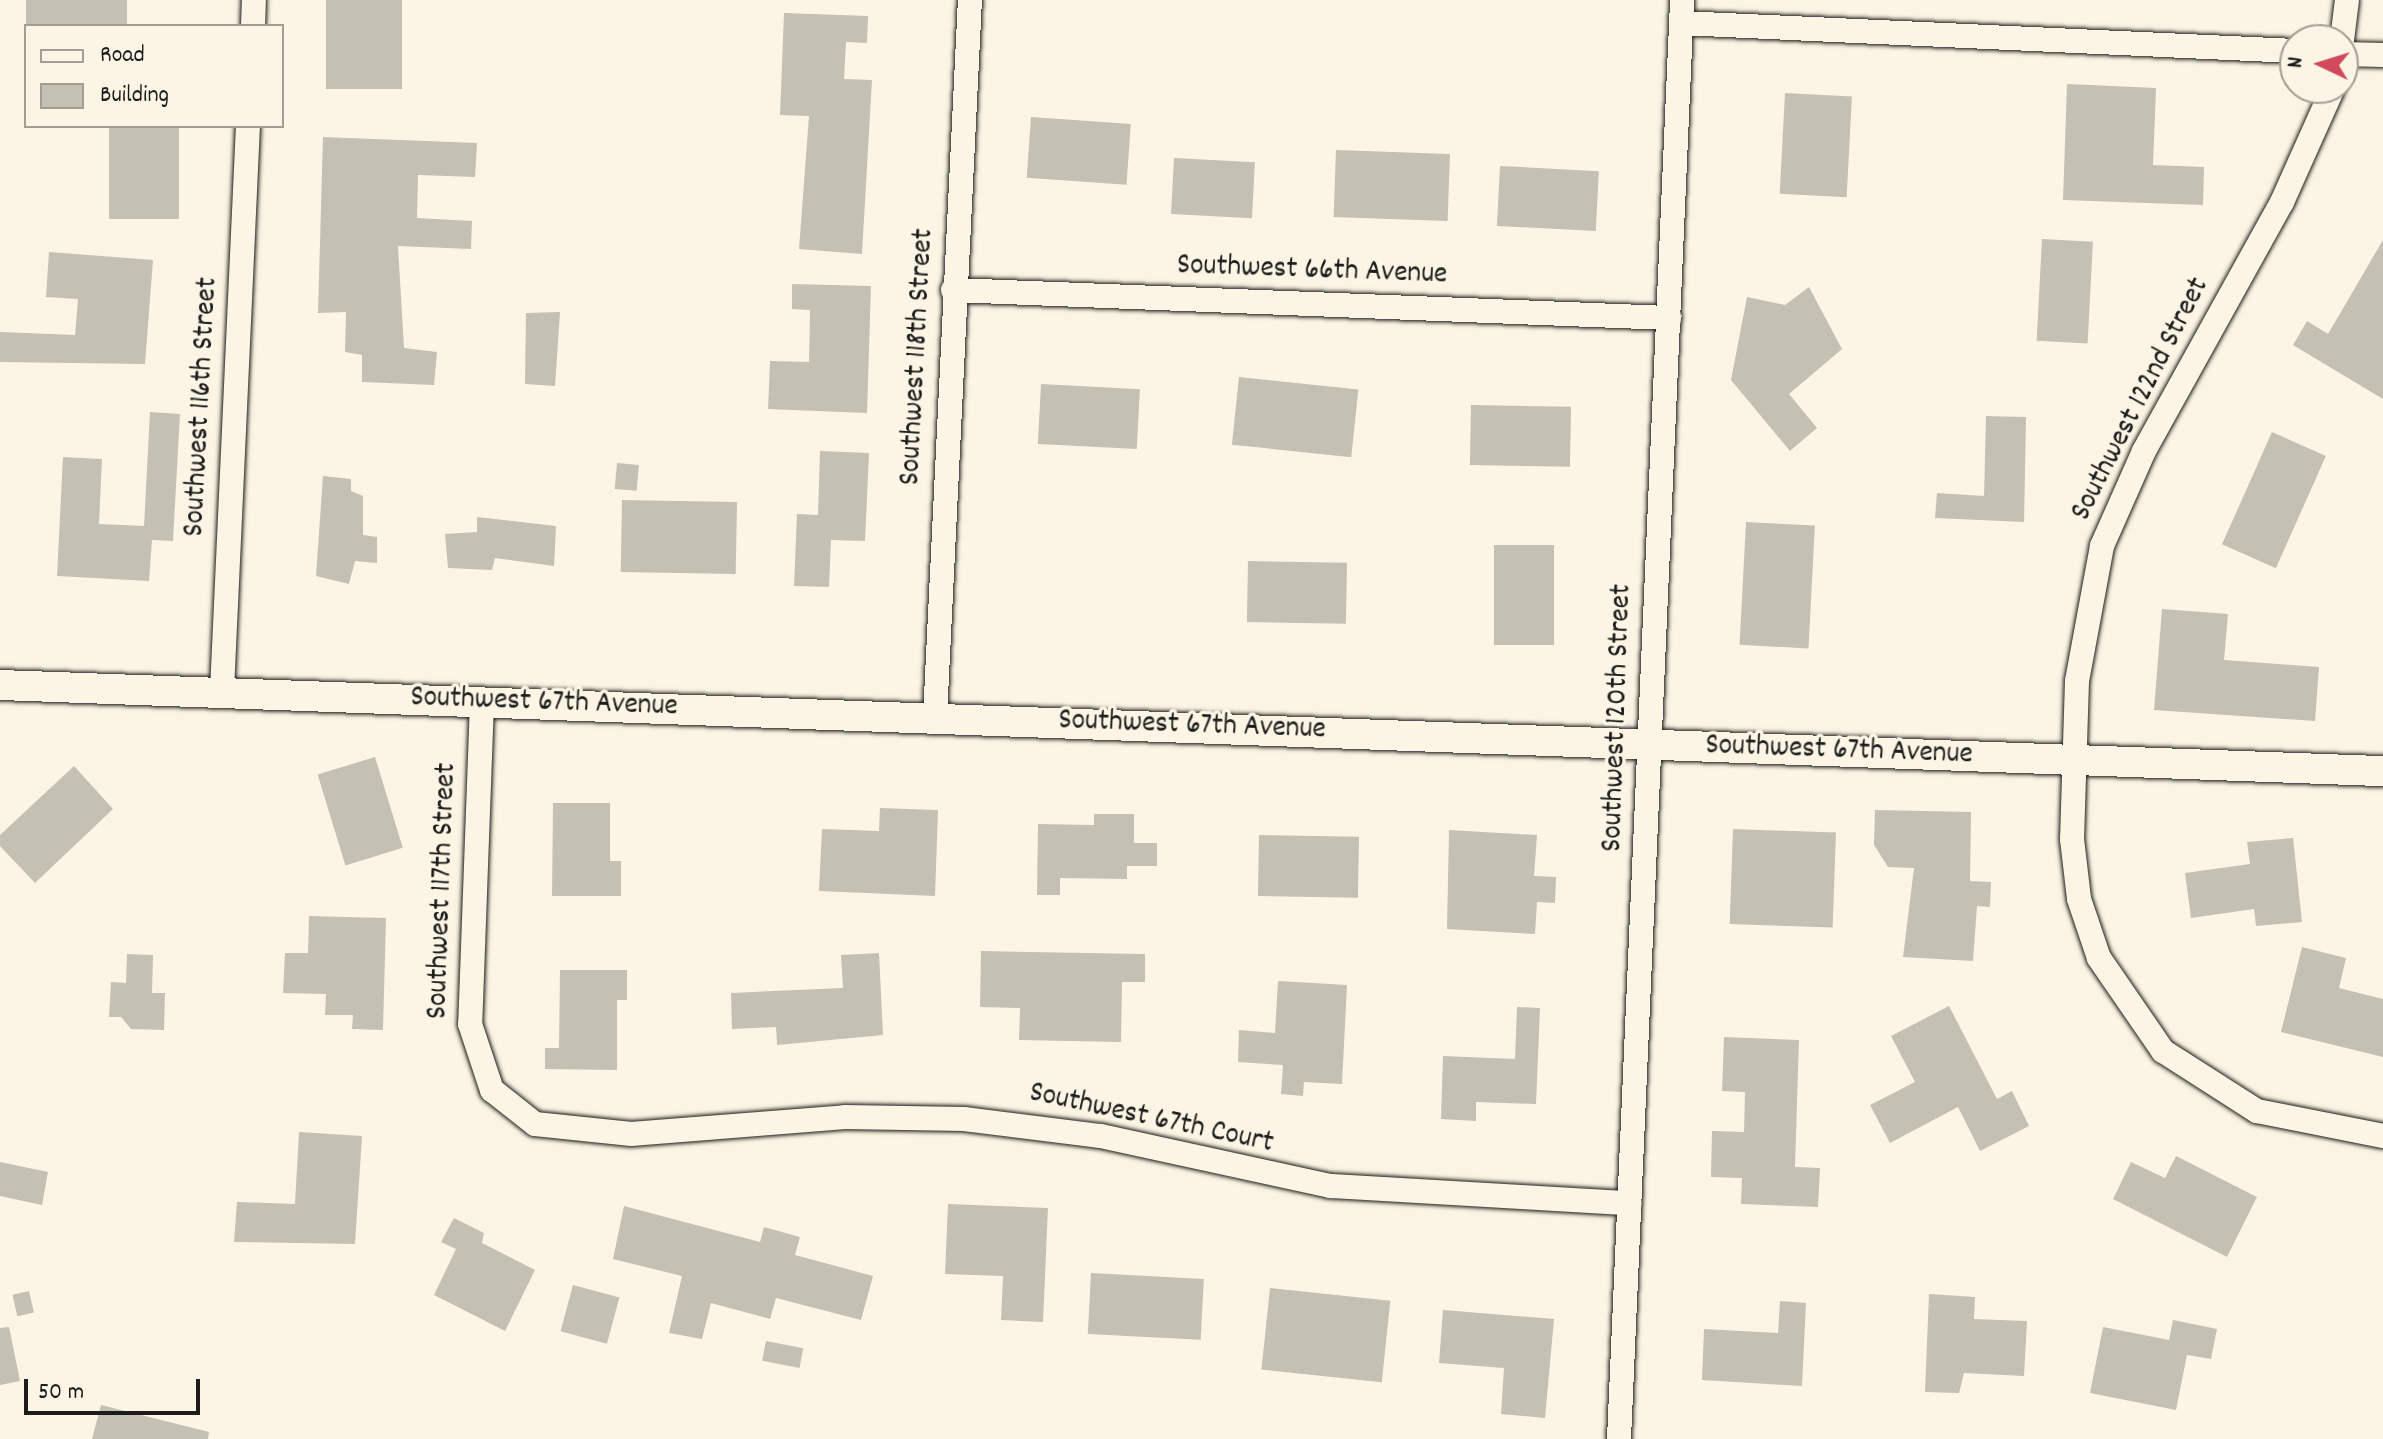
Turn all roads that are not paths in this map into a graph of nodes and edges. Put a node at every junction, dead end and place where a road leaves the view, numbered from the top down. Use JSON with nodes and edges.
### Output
{"nodes":[{"id":1,"x":254,"y":0,"type":"edge"},
{"id":2,"x":970,"y":0,"type":"edge"},
{"id":3,"x":2347,"y":0,"type":"edge"},
{"id":4,"x":1682,"y":12,"type":"edge"},
{"id":5,"x":253,"y":24,"type":"edge"},
{"id":6,"x":2344,"y":24,"type":"edge"},
{"id":7,"x":2279,"y":50,"type":"edge"},
{"id":8,"x":2359,"y":54,"type":"edge"},
{"id":9,"x":2383,"y":55,"type":"edge"},
{"id":10,"x":2326,"y":104,"type":"edge"},
{"id":11,"x":248,"y":128,"type":"edge"},
{"id":12,"x":953,"y":290,"type":"junction"},
{"id":13,"x":1669,"y":318,"type":"junction"},
{"id":14,"x":0,"y":685,"type":"edge"},
{"id":15,"x":222,"y":691,"type":"junction"},
{"id":16,"x":482,"y":702,"type":"junction"},
{"id":17,"x":935,"y":717,"type":"junction"},
{"id":18,"x":1650,"y":744,"type":"junction"},
{"id":19,"x":2072,"y":761,"type":"junction"},
{"id":20,"x":2383,"y":771,"type":"edge"},
{"id":21,"x":520,"y":1114,"type":"joint"},
{"id":22,"x":2383,"y":1136,"type":"edge"},
{"id":23,"x":1630,"y":1203,"type":"junction"},
{"id":24,"x":1619,"y":1439,"type":"edge"}],
"edges":[{"from":1,"to":5,"type":"street"},
{"from":2,"to":12,"type":"street","name":"Southwest 118th Street"},
{"from":3,"to":6,"type":"street"},
{"from":4,"to":7,"type":"street"},
{"from":4,"to":13,"type":"street","name":"Southwest 120th Street"},
{"from":8,"to":9,"type":"street"},
{"from":10,"to":19,"type":"street","name":"Southwest 122nd Street"},
{"from":11,"to":15,"type":"street","name":"Southwest 116th Street"},
{"from":12,"to":13,"type":"street","name":"Southwest 66th Avenue"},
{"from":12,"to":17,"type":"street","name":"Southwest 118th Street"},
{"from":13,"to":18,"type":"street","name":"Southwest 120th Street"},
{"from":14,"to":15,"type":"main road","name":"Southwest 67th Avenue"},
{"from":15,"to":16,"type":"main road","name":"Southwest 67th Avenue"},
{"from":16,"to":17,"type":"main road","name":"Southwest 67th Avenue"},
{"from":16,"to":21,"type":"street","name":"Southwest 117th Street"},
{"from":17,"to":18,"type":"main road","name":"Southwest 67th Avenue"},
{"from":18,"to":19,"type":"main road","name":"Southwest 67th Avenue"},
{"from":18,"to":23,"type":"street","name":"Southwest 120th Street"},
{"from":19,"to":20,"type":"main road","name":"Southwest 67th Avenue"},
{"from":19,"to":22,"type":"street","name":"Southwest 122nd Street"},
{"from":21,"to":23,"type":"street","name":"Southwest 67th Court"},
{"from":23,"to":24,"type":"street","name":"Southwest 120th Street"}]}
